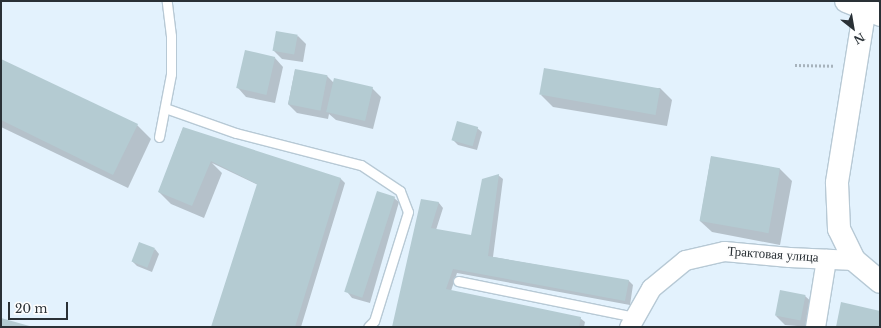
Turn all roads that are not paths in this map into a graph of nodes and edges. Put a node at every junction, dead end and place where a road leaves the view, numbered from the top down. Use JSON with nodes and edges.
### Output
{"nodes":[{"id":1,"x":167,"y":1,"type":"edge"},
{"id":2,"x":864,"y":6,"type":"edge"},
{"id":3,"x":165,"y":108,"type":"junction"},
{"id":4,"x":159,"y":137,"type":"dead end"},
{"id":5,"x":826,"y":259,"type":"junction"},
{"id":6,"x":854,"y":260,"type":"junction"},
{"id":7,"x":458,"y":282,"type":"dead end"},
{"id":8,"x":880,"y":282,"type":"edge"},
{"id":9,"x":632,"y":322,"type":"edge"},
{"id":10,"x":368,"y":327,"type":"edge"},
{"id":11,"x":815,"y":327,"type":"edge"}],
"edges":[{"from":1,"to":3,"type":"lane"},
{"from":2,"to":6,"type":"main road"},
{"from":3,"to":4,"type":"lane"},
{"from":3,"to":10,"type":"lane"},
{"from":5,"to":6,"type":"street","name":"Трактовая улица"},
{"from":5,"to":9,"type":"street","name":"Трактовая улица"},
{"from":5,"to":11,"type":"street"},
{"from":6,"to":8,"type":"main road"},
{"from":7,"to":9,"type":"lane"}]}
